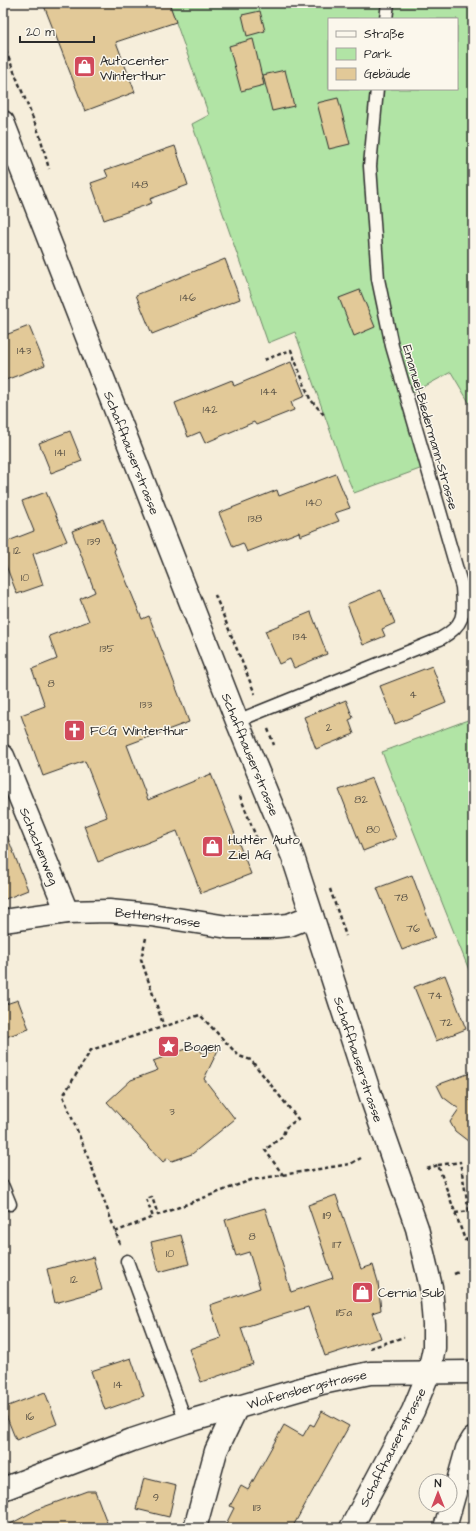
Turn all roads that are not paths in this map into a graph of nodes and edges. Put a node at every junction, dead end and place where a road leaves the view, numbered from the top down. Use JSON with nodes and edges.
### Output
{"nodes":[{"id":1,"x":388,"y":3,"type":"edge"},
{"id":2,"x":386,"y":18,"type":"edge"},
{"id":3,"x":377,"y":90,"type":"edge"},
{"id":4,"x":3,"y":122,"type":"edge"},
{"id":5,"x":468,"y":621,"type":"edge"},
{"id":6,"x":237,"y":721,"type":"junction"},
{"id":7,"x":3,"y":756,"type":"edge"},
{"id":8,"x":67,"y":912,"type":"junction"},
{"id":9,"x":312,"y":916,"type":"junction"},
{"id":10,"x":3,"y":921,"type":"edge"},
{"id":11,"x":3,"y":1187,"type":"edge"},
{"id":12,"x":10,"y":1204,"type":"dead end"},
{"id":13,"x":127,"y":1261,"type":"dead end"},
{"id":14,"x":429,"y":1372,"type":"junction"},
{"id":15,"x":473,"y":1372,"type":"edge"},
{"id":16,"x":237,"y":1407,"type":"junction"},
{"id":17,"x":186,"y":1422,"type":"junction"},
{"id":18,"x":473,"y":1439,"type":"edge"},
{"id":19,"x":3,"y":1489,"type":"edge"},
{"id":20,"x":196,"y":1528,"type":"edge"},
{"id":21,"x":351,"y":1528,"type":"edge"},
{"id":22,"x":445,"y":1528,"type":"edge"}],
"edges":[{"from":1,"to":2,"type":"lane"},
{"from":3,"to":5,"type":"lane","name":"Emanuel-Biedermann-Strasse"},
{"from":4,"to":6,"type":"main road","name":"Schaffhauserstrasse"},
{"from":5,"to":6,"type":"lane","name":"Emanuel-Biedermann-Strasse"},
{"from":6,"to":9,"type":"main road","name":"Schaffhauserstrasse"},
{"from":7,"to":8,"type":"main road","name":"Schachenweg"},
{"from":8,"to":9,"type":"main road","name":"Bettenstrasse"},
{"from":8,"to":10,"type":"main road","name":"Bettenstrasse"},
{"from":9,"to":14,"type":"main road","name":"Schaffhauserstrasse"},
{"from":11,"to":12,"type":"lane"},
{"from":13,"to":17,"type":"lane"},
{"from":14,"to":15,"type":"main road","name":"Wolfensbergstrasse"},
{"from":14,"to":16,"type":"main road","name":"Wolfensbergstrasse"},
{"from":14,"to":21,"type":"main road","name":"Schaffhauserstrasse"},
{"from":16,"to":17,"type":"main road","name":"Wolfensbergstrasse"},
{"from":16,"to":20,"type":"main road"},
{"from":17,"to":19,"type":"main road","name":"Wolfensbergstrasse"},
{"from":18,"to":22,"type":"main road"}]}
